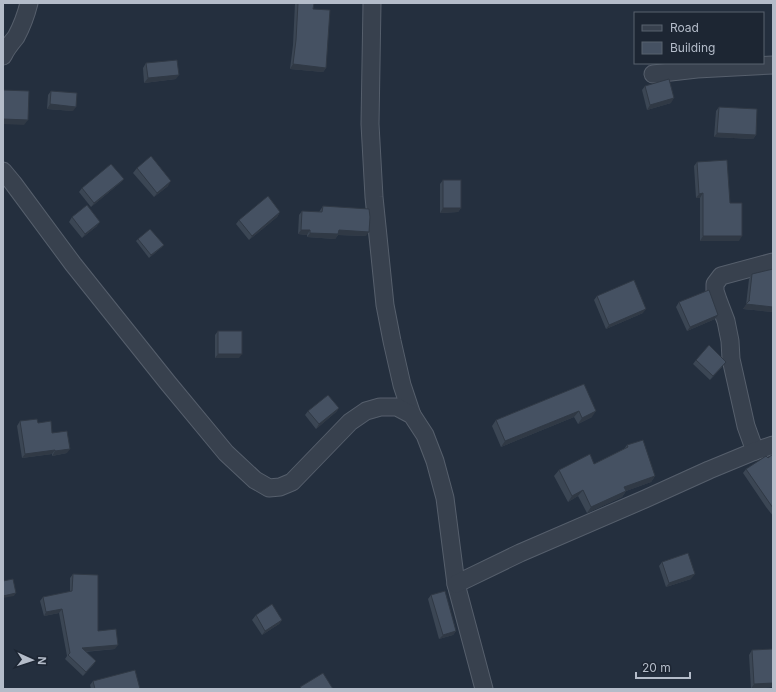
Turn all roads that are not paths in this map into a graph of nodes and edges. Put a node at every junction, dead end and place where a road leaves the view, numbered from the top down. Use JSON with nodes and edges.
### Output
{"nodes":[{"id":1,"x":29,"y":3,"type":"edge"},
{"id":2,"x":372,"y":3,"type":"edge"},
{"id":3,"x":3,"y":56,"type":"edge"},
{"id":4,"x":773,"y":65,"type":"edge"},
{"id":5,"x":653,"y":74,"type":"dead end"},
{"id":6,"x":3,"y":171,"type":"edge"},
{"id":7,"x":773,"y":262,"type":"edge"},
{"id":8,"x":412,"y":415,"type":"junction"},
{"id":9,"x":773,"y":445,"type":"edge"},
{"id":10,"x":755,"y":451,"type":"junction"},
{"id":11,"x":456,"y":584,"type":"junction"},
{"id":12,"x":484,"y":689,"type":"edge"}],
"edges":[{"from":1,"to":3,"type":"street"},
{"from":2,"to":8,"type":"street"},
{"from":4,"to":5,"type":"street"},
{"from":6,"to":8,"type":"street"},
{"from":7,"to":10,"type":"street"},
{"from":8,"to":11,"type":"street"},
{"from":9,"to":10,"type":"street"},
{"from":10,"to":11,"type":"street"},
{"from":11,"to":12,"type":"street"}]}
